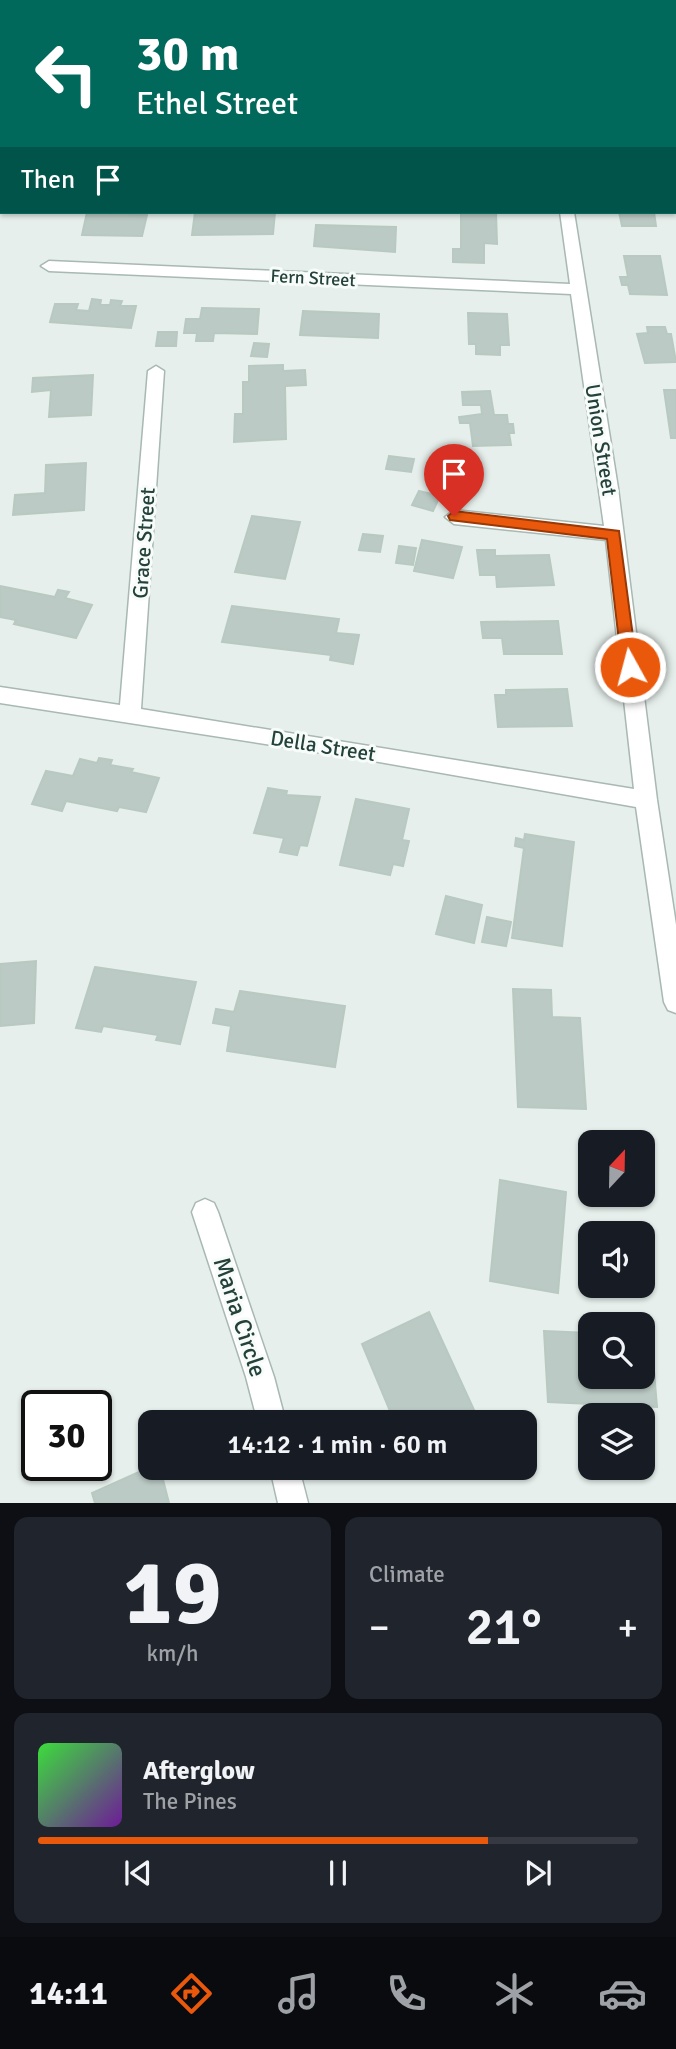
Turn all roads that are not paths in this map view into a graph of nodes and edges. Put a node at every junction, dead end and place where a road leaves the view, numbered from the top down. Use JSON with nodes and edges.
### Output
{"nodes":[{"id":1,"x":567,"y":214,"type":"edge"},
{"id":2,"x":49,"y":266,"type":"dead end"},
{"id":3,"x":577,"y":289,"type":"junction"},
{"id":4,"x":156,"y":370,"type":"dead end"},
{"id":5,"x":454,"y":516,"type":"dead end"},
{"id":6,"x":614,"y":534,"type":"junction"},
{"id":7,"x":0,"y":695,"type":"edge"},
{"id":8,"x":130,"y":715,"type":"junction"},
{"id":9,"x":646,"y":800,"type":"junction"},
{"id":10,"x":676,"y":1002,"type":"edge"},
{"id":11,"x":205,"y":1212,"type":"dead end"},
{"id":12,"x":269,"y":1410,"type":"edge"},
{"id":13,"x":287,"y":1480,"type":"edge"},
{"id":14,"x":293,"y":1503,"type":"edge"}],
"edges":[{"from":1,"to":3,"type":"street","name":"Union Street"},
{"from":2,"to":3,"type":"street","name":"Fern Street"},
{"from":3,"to":6,"type":"street","name":"Union Street"},
{"from":4,"to":8,"type":"street","name":"Grace Street"},
{"from":5,"to":6,"type":"street"},
{"from":6,"to":9,"type":"street","name":"Union Street"},
{"from":7,"to":8,"type":"street","name":"Della Street"},
{"from":8,"to":9,"type":"street","name":"Della Street"},
{"from":9,"to":10,"type":"street","name":"Union Street"},
{"from":11,"to":12,"type":"street","name":"Maria Circle"},
{"from":13,"to":14,"type":"street"}]}
